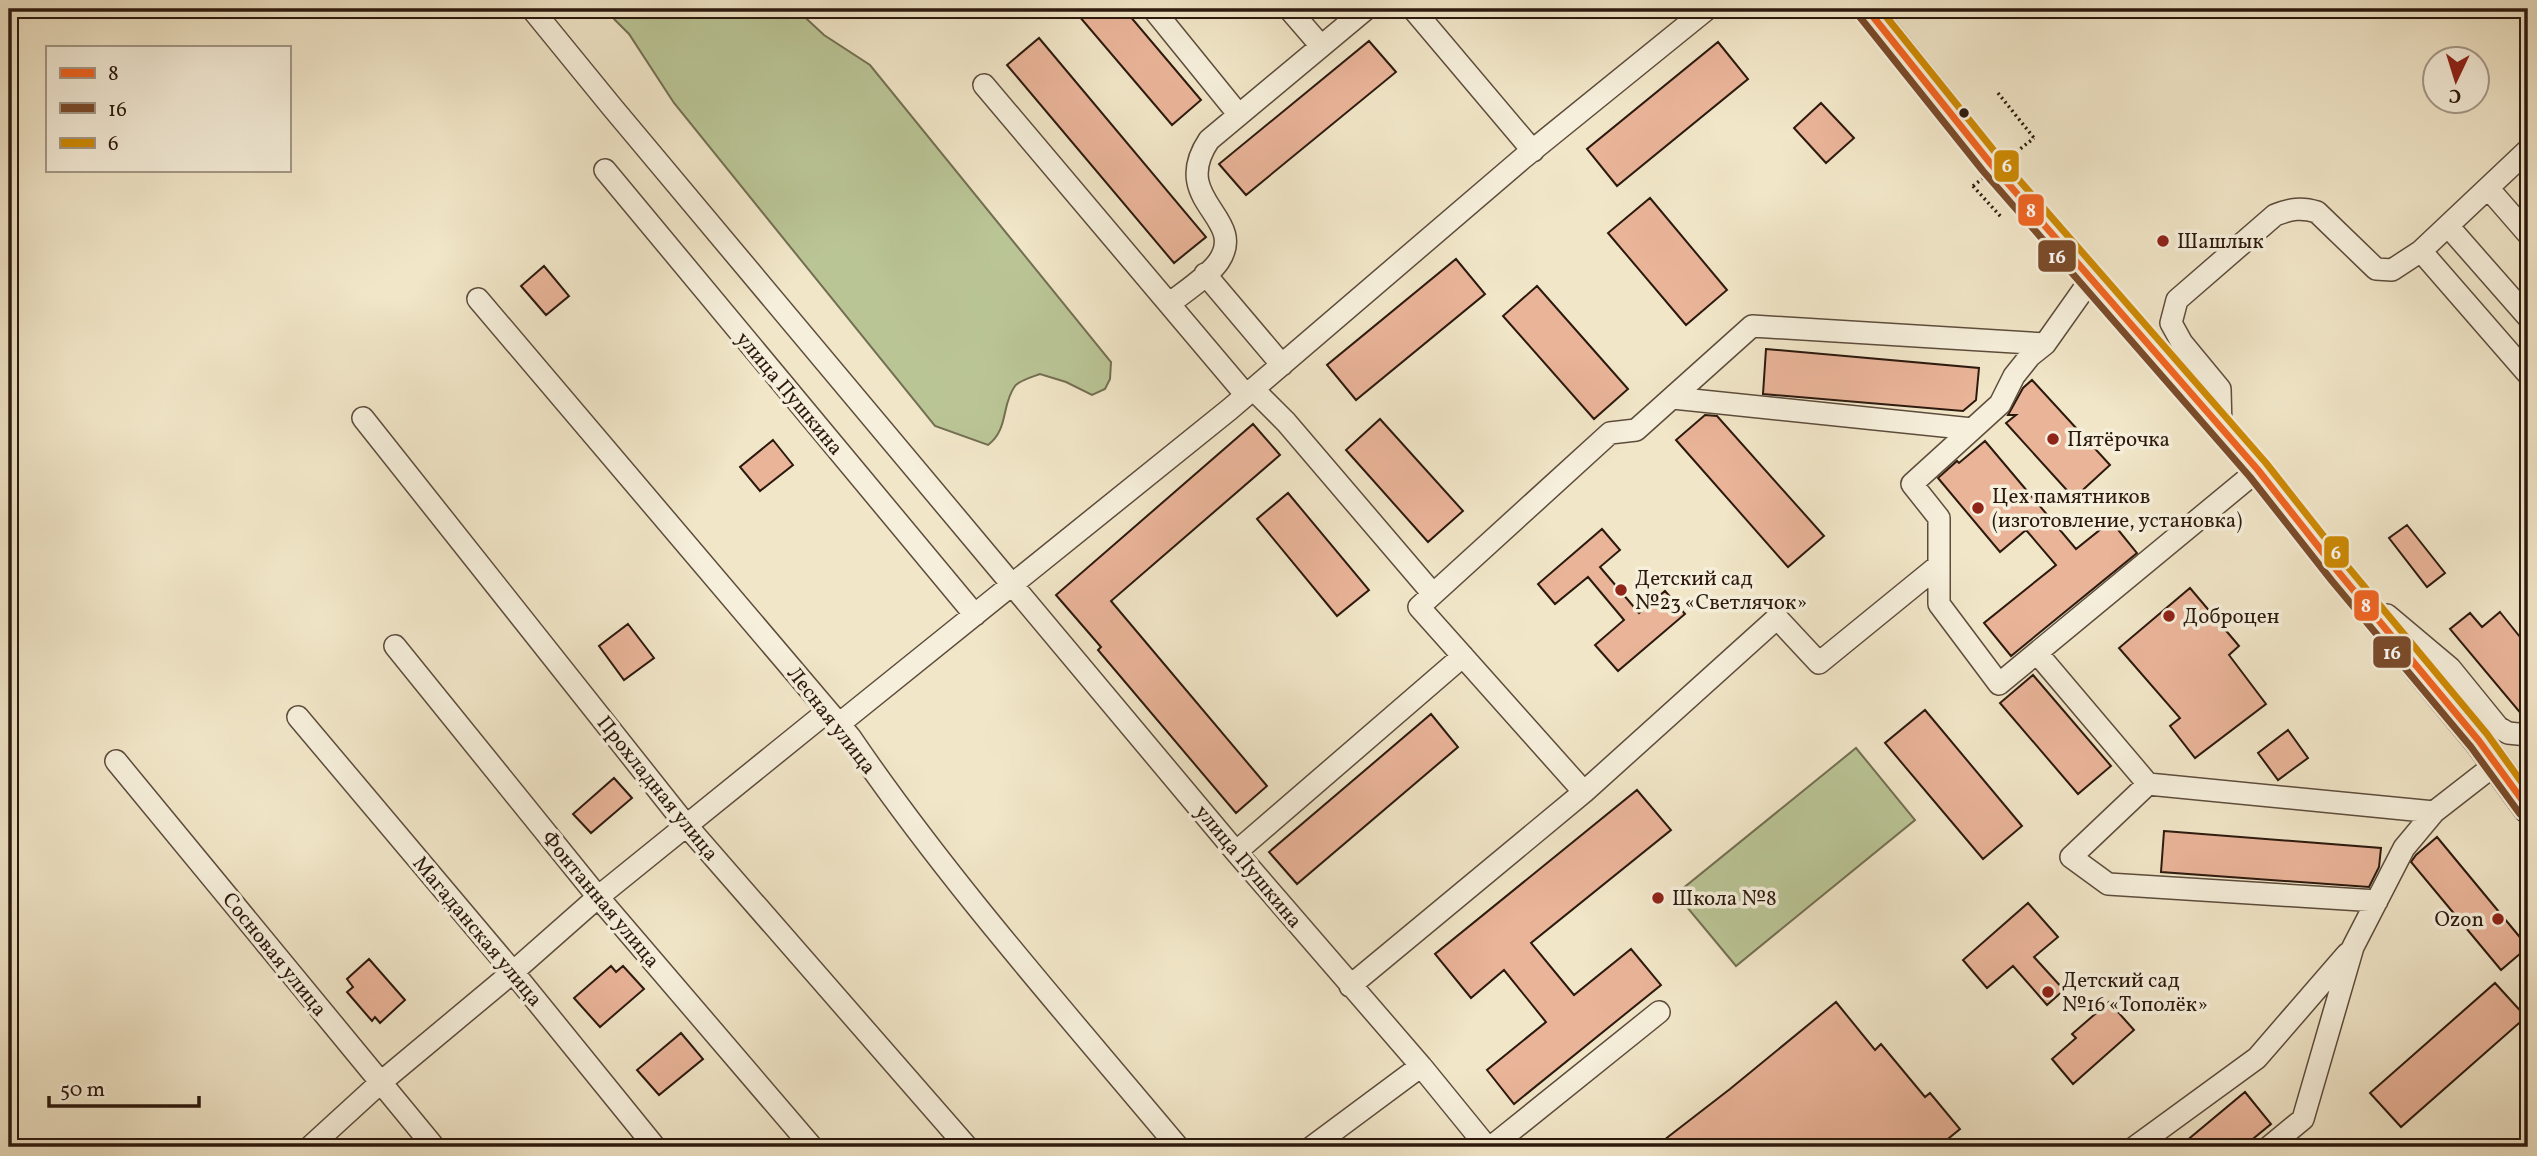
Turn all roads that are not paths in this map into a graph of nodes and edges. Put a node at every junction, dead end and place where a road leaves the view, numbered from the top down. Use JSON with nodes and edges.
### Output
{"nodes":[{"id":1,"x":532,"y":9,"type":"edge"},
{"id":2,"x":1153,"y":9,"type":"edge"},
{"id":3,"x":1289,"y":9,"type":"edge"},
{"id":4,"x":1366,"y":9,"type":"edge"},
{"id":5,"x":1413,"y":9,"type":"edge"},
{"id":6,"x":1707,"y":9,"type":"edge"},
{"id":7,"x":1867,"y":9,"type":"edge"},
{"id":8,"x":1321,"y":46,"type":"junction"},
{"id":9,"x":984,"y":85,"type":"dead end"},
{"id":10,"x":1239,"y":115,"type":"junction"},
{"id":11,"x":2528,"y":150,"type":"edge"},
{"id":12,"x":1533,"y":151,"type":"junction"},
{"id":13,"x":605,"y":170,"type":"dead end"},
{"id":14,"x":2488,"y":188,"type":"junction"},
{"id":15,"x":2448,"y":226,"type":"junction"},
{"id":16,"x":2528,"y":234,"type":"edge"},
{"id":17,"x":2421,"y":251,"type":"junction"},
{"id":18,"x":1205,"y":274,"type":"junction"},
{"id":19,"x":2091,"y":279,"type":"junction"},
{"id":20,"x":478,"y":299,"type":"dead end"},
{"id":21,"x":1169,"y":304,"type":"junction"},
{"id":22,"x":2528,"y":317,"type":"edge"},
{"id":23,"x":2045,"y":344,"type":"junction"},
{"id":24,"x":1282,"y":365,"type":"junction"},
{"id":25,"x":2528,"y":374,"type":"edge"},
{"id":26,"x":1250,"y":392,"type":"junction"},
{"id":27,"x":1672,"y":398,"type":"junction"},
{"id":28,"x":363,"y":418,"type":"dead end"},
{"id":29,"x":1972,"y":429,"type":"junction"},
{"id":30,"x":2221,"y":429,"type":"junction"},
{"id":31,"x":2258,"y":470,"type":"junction"},
{"id":32,"x":1938,"y":566,"type":"junction"},
{"id":33,"x":2340,"y":574,"type":"junction"},
{"id":34,"x":1013,"y":584,"type":"junction"},
{"id":35,"x":1433,"y":594,"type":"junction"},
{"id":36,"x":975,"y":615,"type":"junction"},
{"id":37,"x":395,"y":646,"type":"dead end"},
{"id":38,"x":2037,"y":653,"type":"junction"},
{"id":39,"x":1463,"y":656,"type":"junction"},
{"id":40,"x":298,"y":718,"type":"dead end"},
{"id":41,"x":834,"y":718,"type":"junction"},
{"id":42,"x":2528,"y":735,"type":"edge"},
{"id":43,"x":116,"y":761,"type":"dead end"},
{"id":44,"x":2497,"y":763,"type":"junction"},
{"id":45,"x":2148,"y":784,"type":"junction"},
{"id":46,"x":1584,"y":792,"type":"junction"},
{"id":47,"x":2528,"y":808,"type":"edge"},
{"id":48,"x":2434,"y":811,"type":"junction"},
{"id":49,"x":686,"y":825,"type":"junction"},
{"id":50,"x":1237,"y":852,"type":"junction"},
{"id":51,"x":598,"y":897,"type":"junction"},
{"id":52,"x":2377,"y":901,"type":"junction"},
{"id":53,"x":2353,"y":947,"type":"junction"},
{"id":54,"x":513,"y":972,"type":"junction"},
{"id":55,"x":1350,"y":986,"type":"junction"},
{"id":56,"x":1659,"y":1012,"type":"dead end"},
{"id":57,"x":1421,"y":1066,"type":"junction"},
{"id":58,"x":380,"y":1083,"type":"junction"},
{"id":59,"x":310,"y":1147,"type":"edge"},
{"id":60,"x":435,"y":1147,"type":"edge"},
{"id":61,"x":655,"y":1147,"type":"edge"},
{"id":62,"x":812,"y":1147,"type":"edge"},
{"id":63,"x":967,"y":1147,"type":"edge"},
{"id":64,"x":1178,"y":1147,"type":"edge"},
{"id":65,"x":1312,"y":1147,"type":"edge"},
{"id":66,"x":1489,"y":1147,"type":"edge"},
{"id":67,"x":2135,"y":1147,"type":"edge"},
{"id":68,"x":2269,"y":1147,"type":"edge"}],
"edges":[{"from":1,"to":34,"type":"street","name":"улица Пушкина"},
{"from":2,"to":10,"type":"street"},
{"from":3,"to":8,"type":"street"},
{"from":4,"to":8,"type":"street"},
{"from":5,"to":12,"type":"street"},
{"from":6,"to":12,"type":"street"},
{"from":7,"to":19,"type":"highway"},
{"from":8,"to":10,"type":"street"},
{"from":9,"to":21,"type":"street"},
{"from":10,"to":18,"type":"street"},
{"from":11,"to":14,"type":"street"},
{"from":12,"to":24,"type":"street"},
{"from":13,"to":36,"type":"street","name":"улица Пушкина"},
{"from":14,"to":15,"type":"street"},
{"from":14,"to":16,"type":"street"},
{"from":15,"to":17,"type":"street"},
{"from":15,"to":22,"type":"street"},
{"from":17,"to":25,"type":"street"},
{"from":17,"to":30,"type":"street"},
{"from":18,"to":21,"type":"street"},
{"from":18,"to":24,"type":"street"},
{"from":19,"to":23,"type":"street"},
{"from":19,"to":30,"type":"highway"},
{"from":20,"to":41,"type":"street","name":"Лесная улица"},
{"from":21,"to":26,"type":"street"},
{"from":23,"to":27,"type":"street"},
{"from":23,"to":29,"type":"street"},
{"from":24,"to":26,"type":"street"},
{"from":26,"to":34,"type":"street"},
{"from":26,"to":35,"type":"street"},
{"from":27,"to":29,"type":"street"},
{"from":27,"to":35,"type":"street"},
{"from":28,"to":49,"type":"street","name":"Прохладная улица"},
{"from":29,"to":32,"type":"street"},
{"from":30,"to":31,"type":"highway"},
{"from":31,"to":33,"type":"highway"},
{"from":31,"to":38,"type":"street"},
{"from":32,"to":38,"type":"street"},
{"from":32,"to":46,"type":"street"},
{"from":33,"to":42,"type":"street"},
{"from":33,"to":44,"type":"highway"},
{"from":34,"to":36,"type":"street"},
{"from":34,"to":50,"type":"street","name":"улица Пушкина"},
{"from":35,"to":39,"type":"street"},
{"from":36,"to":41,"type":"street"},
{"from":37,"to":51,"type":"street","name":"Фонтанная улица"},
{"from":38,"to":45,"type":"street"},
{"from":39,"to":46,"type":"street"},
{"from":39,"to":50,"type":"street"},
{"from":40,"to":54,"type":"street","name":"Магаданская улица"},
{"from":41,"to":49,"type":"street"},
{"from":41,"to":64,"type":"street","name":"Лесная улица"},
{"from":43,"to":58,"type":"street","name":"Сосновая улица"},
{"from":44,"to":47,"type":"highway"},
{"from":44,"to":48,"type":"street"},
{"from":45,"to":48,"type":"street"},
{"from":45,"to":52,"type":"street"},
{"from":46,"to":55,"type":"street"},
{"from":48,"to":52,"type":"street"},
{"from":49,"to":51,"type":"street"},
{"from":49,"to":63,"type":"street","name":"Прохладная улица"},
{"from":50,"to":55,"type":"street","name":"улица Пушкина"},
{"from":51,"to":54,"type":"street"},
{"from":51,"to":62,"type":"street","name":"Фонтанная улица"},
{"from":52,"to":53,"type":"street"},
{"from":53,"to":67,"type":"street"},
{"from":53,"to":68,"type":"street"},
{"from":54,"to":58,"type":"street"},
{"from":54,"to":61,"type":"street","name":"Магаданская улица"},
{"from":55,"to":57,"type":"street","name":"улица Пушкина"},
{"from":56,"to":66,"type":"street"},
{"from":57,"to":65,"type":"street"},
{"from":57,"to":66,"type":"street","name":"улица Пушкина"},
{"from":58,"to":59,"type":"street"},
{"from":58,"to":60,"type":"street","name":"Сосновая улица"}]}
